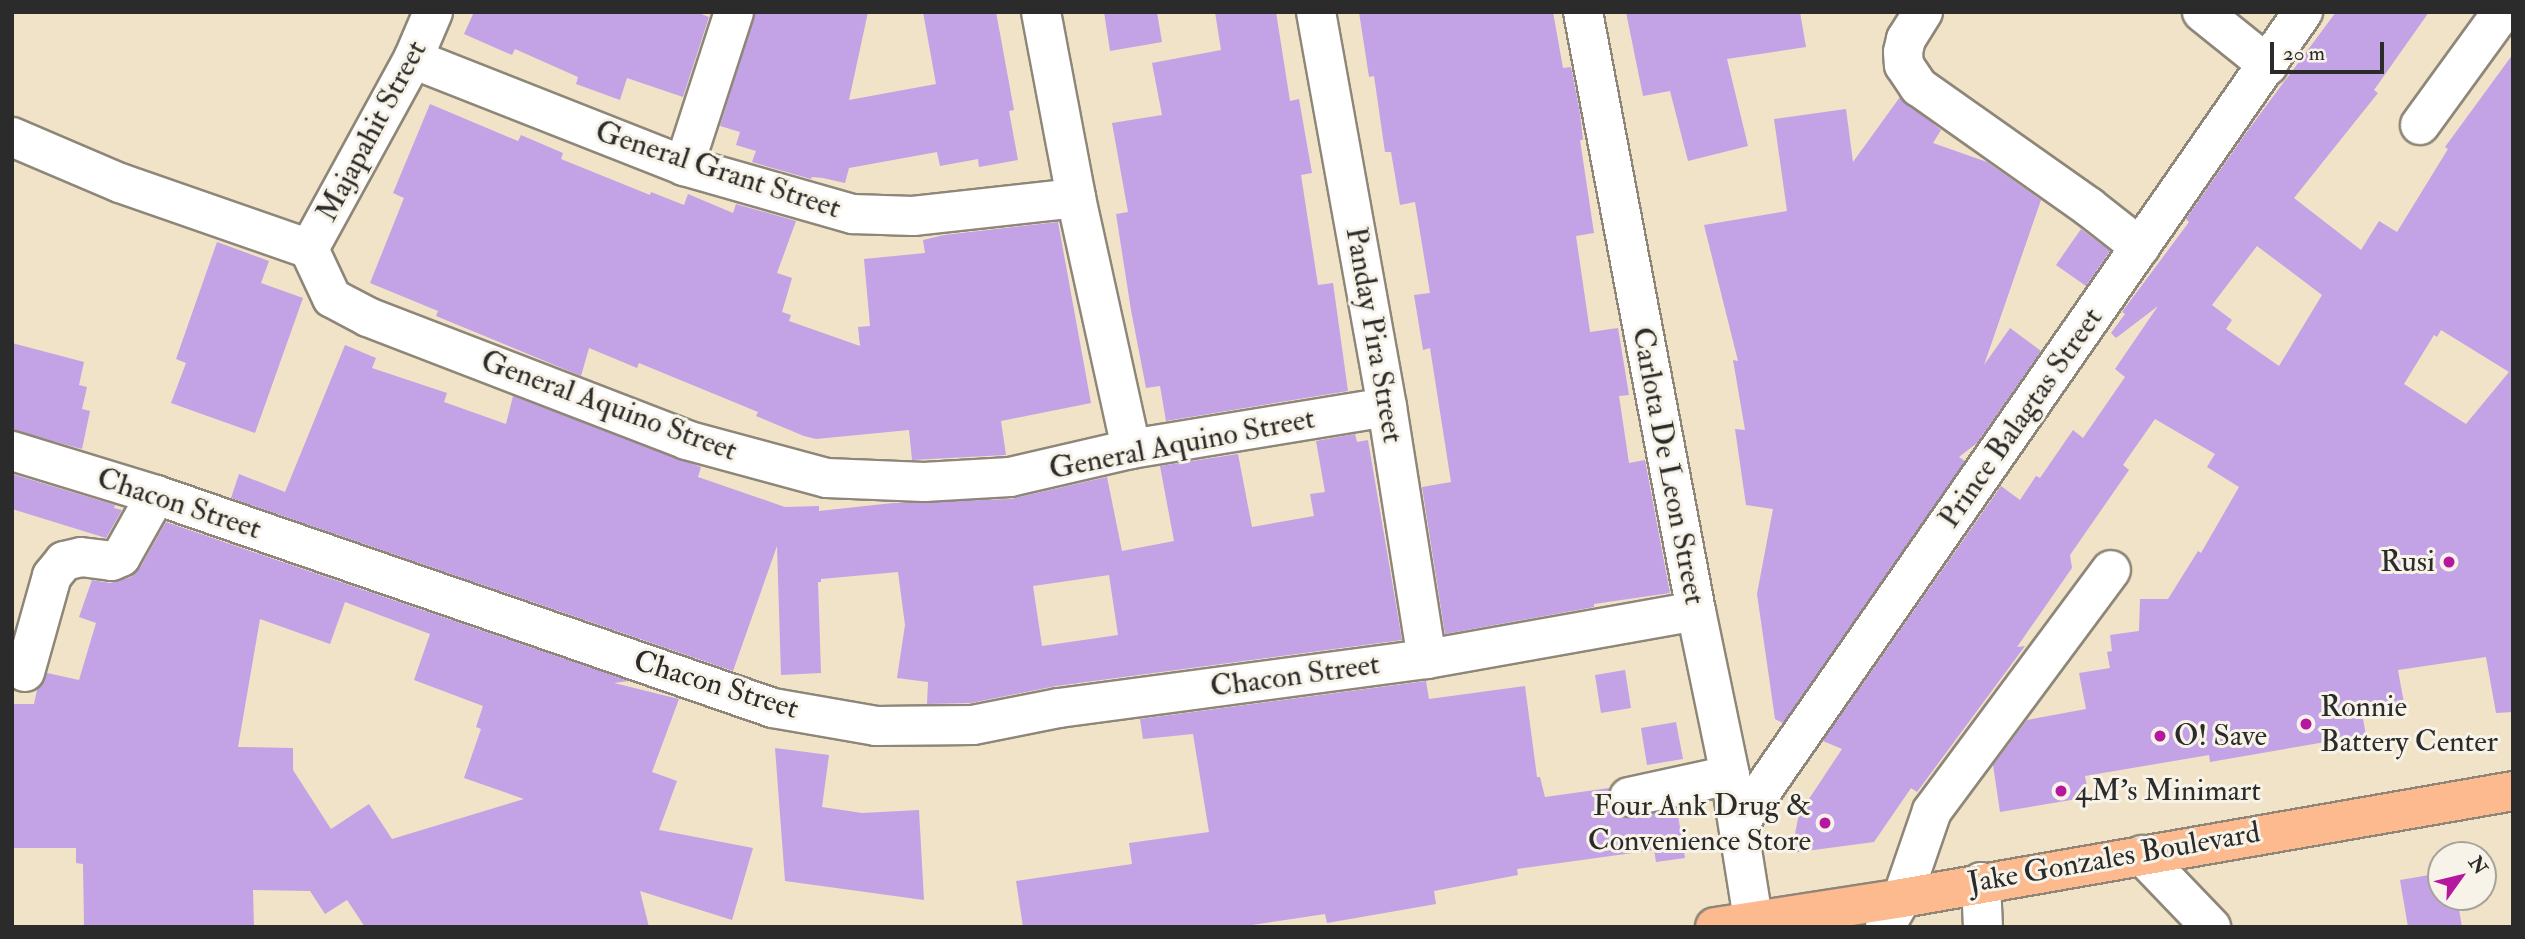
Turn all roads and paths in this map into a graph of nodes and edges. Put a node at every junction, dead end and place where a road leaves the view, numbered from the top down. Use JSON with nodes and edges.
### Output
{"nodes":[{"id":1,"x":433,"y":12,"type":"edge"},
{"id":2,"x":733,"y":12,"type":"edge"},
{"id":3,"x":1041,"y":12,"type":"edge"},
{"id":4,"x":1316,"y":12,"type":"edge"},
{"id":5,"x":1583,"y":12,"type":"edge"},
{"id":6,"x":1923,"y":12,"type":"edge"},
{"id":7,"x":2202,"y":12,"type":"edge"},
{"id":8,"x":2303,"y":12,"type":"edge"},
{"id":9,"x":2502,"y":12,"type":"edge"},
{"id":10,"x":413,"y":59,"type":"junction"},
{"id":11,"x":2268,"y":65,"type":"junction"},
{"id":12,"x":2420,"y":125,"type":"dead end"},
{"id":13,"x":12,"y":137,"type":"edge"},
{"id":14,"x":684,"y":166,"type":"junction"},
{"id":15,"x":1076,"y":198,"type":"junction"},
{"id":16,"x":2140,"y":247,"type":"junction"},
{"id":17,"x":309,"y":248,"type":"junction"},
{"id":18,"x":1387,"y":407,"type":"junction"},
{"id":19,"x":1132,"y":449,"type":"junction"},
{"id":20,"x":12,"y":451,"type":"edge"},
{"id":21,"x":156,"y":495,"type":"junction"},
{"id":22,"x":2111,"y":570,"type":"dead end"},
{"id":23,"x":1696,"y":611,"type":"junction"},
{"id":24,"x":1427,"y":659,"type":"junction"},
{"id":25,"x":25,"y":672,"type":"dead end"},
{"id":26,"x":1730,"y":775,"type":"junction"},
{"id":27,"x":2513,"y":791,"type":"edge"},
{"id":28,"x":1629,"y":797,"type":"dead end"},
{"id":29,"x":1739,"y":824,"type":"junction"},
{"id":30,"x":2142,"y":855,"type":"junction"},
{"id":31,"x":1980,"y":883,"type":"junction"},
{"id":32,"x":1893,"y":912,"type":"edge"},
{"id":33,"x":1753,"y":919,"type":"junction"},
{"id":34,"x":1715,"y":927,"type":"edge"},
{"id":35,"x":1983,"y":927,"type":"edge"},
{"id":36,"x":2211,"y":927,"type":"edge"}],
"edges":[{"from":1,"to":10,"type":"street","name":"Majapahit Street"},
{"from":2,"to":14,"type":"street"},
{"from":3,"to":15,"type":"street"},
{"from":4,"to":18,"type":"street","name":"Panday Pira Street"},
{"from":5,"to":23,"type":"street","name":"Carlota De Leon Street"},
{"from":6,"to":16,"type":"street"},
{"from":7,"to":11,"type":"street"},
{"from":8,"to":11,"type":"street","name":"Prince Balagtas Street"},
{"from":9,"to":12,"type":"street"},
{"from":10,"to":14,"type":"street","name":"General Grant Street"},
{"from":10,"to":17,"type":"street","name":"Majapahit Street"},
{"from":11,"to":16,"type":"street","name":"Prince Balagtas Street"},
{"from":13,"to":17,"type":"street"},
{"from":14,"to":15,"type":"street","name":"General Grant Street"},
{"from":15,"to":19,"type":"street"},
{"from":16,"to":29,"type":"street","name":"Prince Balagtas Street"},
{"from":17,"to":19,"type":"street","name":"General Aquino Street"},
{"from":18,"to":19,"type":"street","name":"General Aquino Street"},
{"from":18,"to":24,"type":"street","name":"Panday Pira Street"},
{"from":20,"to":21,"type":"street","name":"Chacon Street"},
{"from":21,"to":24,"type":"street","name":"Chacon Street"},
{"from":21,"to":25,"type":"street"},
{"from":22,"to":32,"type":"street"},
{"from":23,"to":24,"type":"street","name":"Chacon Street"},
{"from":23,"to":26,"type":"street","name":"Carlota De Leon Street"},
{"from":26,"to":28,"type":"street"},
{"from":26,"to":29,"type":"street","name":"Carlota De Leon Street"},
{"from":27,"to":30,"type":"main road","name":"Jake Gonzales Boulevard"},
{"from":29,"to":33,"type":"street","name":"Carlota De Leon Street"},
{"from":30,"to":31,"type":"main road","name":"Jake Gonzales Boulevard"},
{"from":30,"to":36,"type":"street"},
{"from":31,"to":32,"type":"main road","name":"Jake Gonzales Boulevard"},
{"from":31,"to":35,"type":"street"},
{"from":32,"to":33,"type":"main road","name":"Jake Gonzales Boulevard"},
{"from":33,"to":34,"type":"main road","name":"Jake Gonzales Boulevard"}]}
